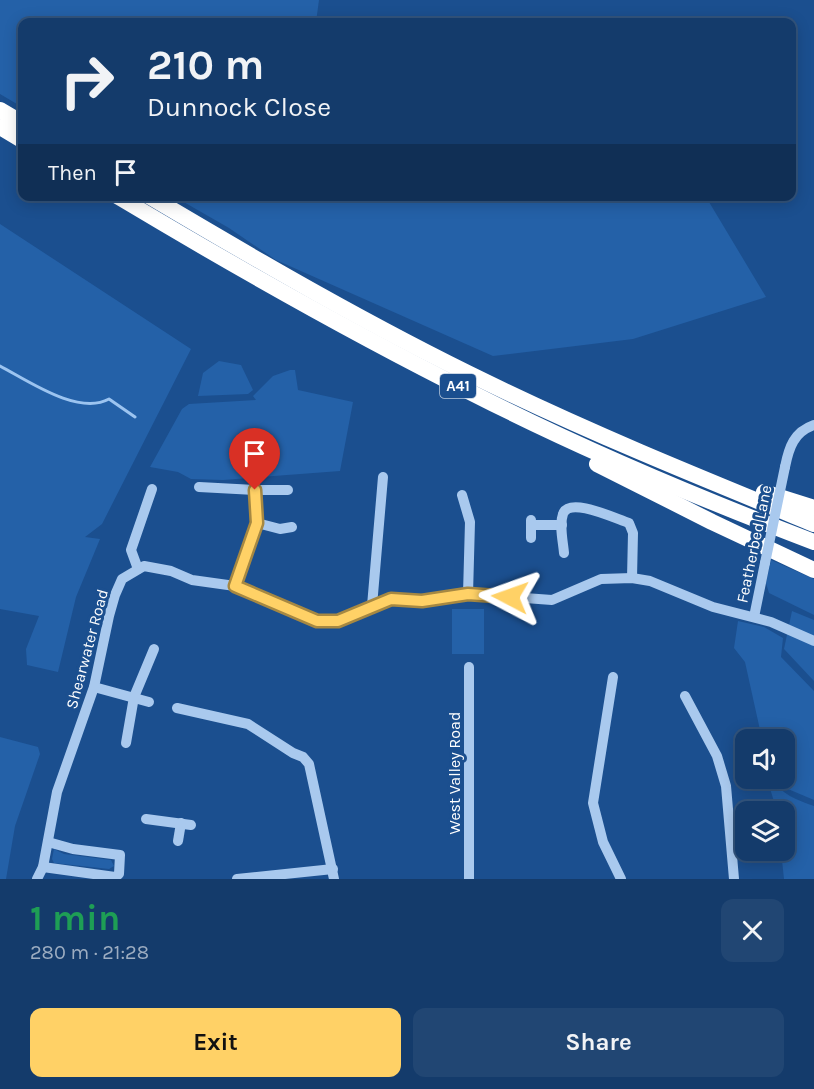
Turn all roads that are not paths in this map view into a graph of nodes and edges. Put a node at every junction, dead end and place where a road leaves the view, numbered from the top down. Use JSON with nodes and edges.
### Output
{"nodes":[{"id":1,"x":0,"y":110,"type":"edge"},
{"id":2,"x":18,"y":121,"type":"edge"},
{"id":3,"x":0,"y":127,"type":"edge"},
{"id":4,"x":18,"y":138,"type":"edge"},
{"id":5,"x":125,"y":201,"type":"edge"},
{"id":6,"x":158,"y":201,"type":"edge"},
{"id":7,"x":475,"y":395,"type":"junction"},
{"id":8,"x":814,"y":425,"type":"edge"},
{"id":9,"x":383,"y":477,"type":"dead end"},
{"id":10,"x":702,"y":477,"type":"junction"},
{"id":11,"x":199,"y":487,"type":"dead end"},
{"id":12,"x":152,"y":489,"type":"dead end"},
{"id":13,"x":255,"y":490,"type":"junction"},
{"id":14,"x":288,"y":490,"type":"dead end"},
{"id":15,"x":462,"y":495,"type":"dead end"},
{"id":16,"x":814,"y":508,"type":"edge"},
{"id":17,"x":257,"y":523,"type":"junction"},
{"id":18,"x":814,"y":524,"type":"edge"},
{"id":19,"x":562,"y":525,"type":"junction"},
{"id":20,"x":292,"y":527,"type":"dead end"},
{"id":21,"x":531,"y":538,"type":"dead end"},
{"id":22,"x":814,"y":542,"type":"edge"},
{"id":23,"x":564,"y":552,"type":"dead end"},
{"id":24,"x":138,"y":569,"type":"junction"},
{"id":25,"x":814,"y":570,"type":"edge"},
{"id":26,"x":632,"y":578,"type":"junction"},
{"id":27,"x":235,"y":586,"type":"junction"},
{"id":28,"x":468,"y":594,"type":"junction"},
{"id":29,"x":372,"y":606,"type":"junction"},
{"id":30,"x":754,"y":617,"type":"junction"},
{"id":31,"x":814,"y":641,"type":"edge"},
{"id":32,"x":154,"y":649,"type":"dead end"},
{"id":33,"x":469,"y":667,"type":"dead end"},
{"id":34,"x":613,"y":677,"type":"dead end"},
{"id":35,"x":94,"y":687,"type":"junction"},
{"id":36,"x":685,"y":696,"type":"dead end"},
{"id":37,"x":134,"y":697,"type":"junction"},
{"id":38,"x":150,"y":702,"type":"dead end"},
{"id":39,"x":177,"y":708,"type":"dead end"},
{"id":40,"x":126,"y":742,"type":"dead end"},
{"id":41,"x":146,"y":819,"type":"dead end"},
{"id":42,"x":178,"y":841,"type":"dead end"},
{"id":43,"x":48,"y":842,"type":"junction"},
{"id":44,"x":43,"y":867,"type":"junction"},
{"id":45,"x":334,"y":874,"type":"edge"},
{"id":46,"x":37,"y":879,"type":"edge"},
{"id":47,"x":237,"y":879,"type":"edge"},
{"id":48,"x":469,"y":879,"type":"edge"},
{"id":49,"x":621,"y":879,"type":"edge"},
{"id":50,"x":734,"y":879,"type":"edge"}],
"edges":[{"from":1,"to":2,"type":"highway"},
{"from":3,"to":4,"type":"highway"},
{"from":5,"to":7,"type":"highway","number":"A41"},
{"from":6,"to":10,"type":"highway","number":"A41"},
{"from":7,"to":22,"type":"highway","number":"A41"},
{"from":7,"to":25,"type":"highway"},
{"from":8,"to":30,"type":"street","name":"Featherbed Lane","bridge":true},
{"from":9,"to":29,"type":"street"},
{"from":10,"to":16,"type":"highway","number":"A41"},
{"from":10,"to":18,"type":"highway","number":"A41"},
{"from":11,"to":13,"type":"street"},
{"from":12,"to":24,"type":"street"},
{"from":13,"to":14,"type":"street"},
{"from":13,"to":17,"type":"street"},
{"from":15,"to":28,"type":"street"},
{"from":17,"to":20,"type":"street"},
{"from":17,"to":27,"type":"street"},
{"from":19,"to":21,"type":"street"},
{"from":19,"to":23,"type":"street"},
{"from":19,"to":26,"type":"street"},
{"from":24,"to":27,"type":"street"},
{"from":24,"to":35,"type":"street","name":"Shearwater Road"},
{"from":26,"to":28,"type":"street"},
{"from":26,"to":30,"type":"street"},
{"from":27,"to":29,"type":"street"},
{"from":28,"to":29,"type":"street"},
{"from":30,"to":31,"type":"street","name":"Featherbed Lane"},
{"from":32,"to":37,"type":"street"},
{"from":33,"to":48,"type":"street","name":"West Valley Road"},
{"from":34,"to":49,"type":"street"},
{"from":35,"to":37,"type":"street"},
{"from":35,"to":43,"type":"street","name":"Shearwater Road"},
{"from":36,"to":50,"type":"street"},
{"from":37,"to":38,"type":"street"},
{"from":37,"to":40,"type":"street"},
{"from":39,"to":45,"type":"street"},
{"from":41,"to":42,"type":"street"},
{"from":43,"to":44,"type":"street","name":"Shearwater Road"},
{"from":43,"to":44,"type":"street"},
{"from":44,"to":46,"type":"street","name":"Shearwater Road"},
{"from":45,"to":47,"type":"street"}]}
